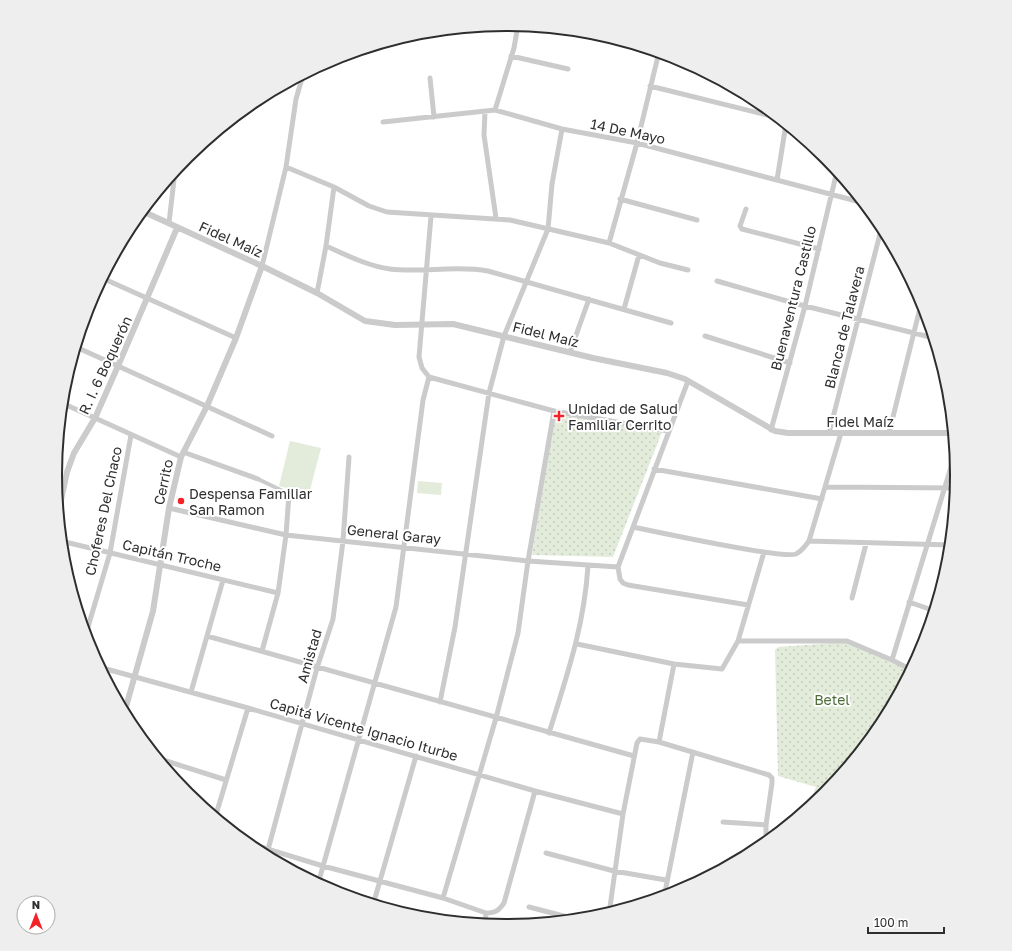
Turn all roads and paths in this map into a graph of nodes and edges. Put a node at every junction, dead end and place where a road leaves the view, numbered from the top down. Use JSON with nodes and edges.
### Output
{"nodes":[{"id":1,"x":517,"y":31,"type":"edge"},
{"id":2,"x":511,"y":56,"type":"junction"},
{"id":3,"x":657,"y":58,"type":"edge"},
{"id":4,"x":568,"y":69,"type":"dead end"},
{"id":5,"x":430,"y":78,"type":"dead end"},
{"id":6,"x":301,"y":81,"type":"edge"},
{"id":7,"x":650,"y":86,"type":"junction"},
{"id":8,"x":494,"y":110,"type":"junction"},
{"id":9,"x":485,"y":112,"type":"junction"},
{"id":10,"x":765,"y":115,"type":"edge"},
{"id":11,"x":434,"y":117,"type":"junction"},
{"id":12,"x":383,"y":122,"type":"dead end"},
{"id":13,"x":562,"y":129,"type":"junction"},
{"id":14,"x":785,"y":130,"type":"edge"},
{"id":15,"x":637,"y":143,"type":"junction"},
{"id":16,"x":286,"y":167,"type":"junction"},
{"id":17,"x":835,"y":177,"type":"edge"},
{"id":18,"x":174,"y":180,"type":"edge"},
{"id":19,"x":777,"y":180,"type":"junction"},
{"id":20,"x":334,"y":187,"type":"junction"},
{"id":21,"x":831,"y":195,"type":"junction"},
{"id":22,"x":620,"y":199,"type":"junction"},
{"id":23,"x":856,"y":201,"type":"edge"},
{"id":24,"x":746,"y":209,"type":"dead end"},
{"id":25,"x":147,"y":213,"type":"edge"},
{"id":26,"x":431,"y":216,"type":"junction"},
{"id":27,"x":496,"y":218,"type":"junction"},
{"id":28,"x":697,"y":220,"type":"dead end"},
{"id":29,"x":169,"y":223,"type":"junction"},
{"id":30,"x":177,"y":228,"type":"junction"},
{"id":31,"x":548,"y":229,"type":"junction"},
{"id":32,"x":880,"y":235,"type":"edge"},
{"id":33,"x":608,"y":243,"type":"junction"},
{"id":34,"x":326,"y":246,"type":"junction"},
{"id":35,"x":819,"y":249,"type":"junction"},
{"id":36,"x":639,"y":255,"type":"junction"},
{"id":37,"x":262,"y":266,"type":"junction"},
{"id":38,"x":426,"y":270,"type":"junction"},
{"id":39,"x":688,"y":270,"type":"dead end"},
{"id":40,"x":106,"y":280,"type":"edge"},
{"id":41,"x":717,"y":281,"type":"dead end"},
{"id":42,"x":526,"y":282,"type":"junction"},
{"id":43,"x":317,"y":293,"type":"junction"},
{"id":44,"x":148,"y":300,"type":"junction"},
{"id":45,"x":589,"y":300,"type":"junction"},
{"id":46,"x":805,"y":306,"type":"junction"},
{"id":47,"x":624,"y":310,"type":"junction"},
{"id":48,"x":919,"y":311,"type":"edge"},
{"id":49,"x":859,"y":320,"type":"junction"},
{"id":50,"x":671,"y":323,"type":"dead end"},
{"id":51,"x":423,"y":325,"type":"junction"},
{"id":52,"x":913,"y":333,"type":"junction"},
{"id":53,"x":504,"y":336,"type":"junction"},
{"id":54,"x":705,"y":336,"type":"dead end"},
{"id":55,"x":928,"y":337,"type":"edge"},
{"id":56,"x":236,"y":338,"type":"junction"},
{"id":57,"x":80,"y":349,"type":"edge"},
{"id":58,"x":570,"y":352,"type":"junction"},
{"id":59,"x":790,"y":363,"type":"junction"},
{"id":60,"x":118,"y":366,"type":"junction"},
{"id":61,"x":429,"y":377,"type":"junction"},
{"id":62,"x":688,"y":381,"type":"junction"},
{"id":63,"x":489,"y":393,"type":"junction"},
{"id":64,"x":67,"y":405,"type":"edge"},
{"id":65,"x":207,"y":406,"type":"junction"},
{"id":66,"x":554,"y":411,"type":"junction"},
{"id":67,"x":95,"y":418,"type":"junction"},
{"id":68,"x":771,"y":430,"type":"junction"},
{"id":69,"x":668,"y":431,"type":"junction"},
{"id":70,"x":829,"y":433,"type":"junction"},
{"id":71,"x":889,"y":433,"type":"junction"},
{"id":72,"x":949,"y":433,"type":"edge"},
{"id":73,"x":841,"y":434,"type":"junction"},
{"id":74,"x":131,"y":435,"type":"junction"},
{"id":75,"x":272,"y":436,"type":"dead end"},
{"id":76,"x":182,"y":454,"type":"junction"},
{"id":77,"x":350,"y":457,"type":"dead end"},
{"id":78,"x":654,"y":469,"type":"junction"},
{"id":79,"x":950,"y":473,"type":"edge"},
{"id":80,"x":258,"y":479,"type":"joint"},
{"id":81,"x":826,"y":487,"type":"junction"},
{"id":82,"x":946,"y":488,"type":"junction"},
{"id":83,"x":950,"y":488,"type":"edge"},
{"id":84,"x":289,"y":494,"type":"joint"},
{"id":85,"x":62,"y":497,"type":"edge"},
{"id":86,"x":822,"y":499,"type":"junction"},
{"id":87,"x":169,"y":508,"type":"junction"},
{"id":88,"x":633,"y":527,"type":"junction"},
{"id":89,"x":286,"y":535,"type":"junction"},
{"id":90,"x":809,"y":540,"type":"junction"},
{"id":91,"x":343,"y":541,"type":"junction"},
{"id":92,"x":66,"y":542,"type":"edge"},
{"id":93,"x":866,"y":544,"type":"junction"},
{"id":94,"x":929,"y":545,"type":"junction"},
{"id":95,"x":945,"y":545,"type":"edge"},
{"id":96,"x":403,"y":546,"type":"junction"},
{"id":97,"x":764,"y":552,"type":"junction"},
{"id":98,"x":110,"y":553,"type":"junction"},
{"id":99,"x":467,"y":553,"type":"junction"},
{"id":100,"x":528,"y":561,"type":"junction"},
{"id":101,"x":161,"y":564,"type":"junction"},
{"id":102,"x":588,"y":566,"type":"junction"},
{"id":103,"x":618,"y":567,"type":"junction"},
{"id":104,"x":222,"y":580,"type":"junction"},
{"id":105,"x":278,"y":593,"type":"junction"},
{"id":106,"x":852,"y":598,"type":"dead end"},
{"id":107,"x":910,"y":602,"type":"junction"},
{"id":108,"x":748,"y":605,"type":"junction"},
{"id":109,"x":930,"y":609,"type":"edge"},
{"id":110,"x":88,"y":627,"type":"edge"},
{"id":111,"x":207,"y":636,"type":"junction"},
{"id":112,"x":738,"y":641,"type":"junction"},
{"id":113,"x":577,"y":644,"type":"junction"},
{"id":114,"x":262,"y":651,"type":"junction"},
{"id":115,"x":892,"y":660,"type":"junction"},
{"id":116,"x":674,"y":664,"type":"junction"},
{"id":117,"x":317,"y":668,"type":"junction"},
{"id":118,"x":907,"y":668,"type":"edge"},
{"id":119,"x":106,"y":669,"type":"edge"},
{"id":120,"x":134,"y":678,"type":"junction"},
{"id":121,"x":375,"y":684,"type":"junction"},
{"id":122,"x":191,"y":692,"type":"junction"},
{"id":123,"x":440,"y":702,"type":"junction"},
{"id":124,"x":126,"y":706,"type":"edge"},
{"id":125,"x":248,"y":708,"type":"junction"},
{"id":126,"x":496,"y":718,"type":"junction"},
{"id":127,"x":303,"y":724,"type":"junction"},
{"id":128,"x":549,"y":733,"type":"junction"},
{"id":129,"x":359,"y":740,"type":"junction"},
{"id":130,"x":659,"y":742,"type":"junction"},
{"id":131,"x":693,"y":752,"type":"junction"},
{"id":132,"x":416,"y":756,"type":"junction"},
{"id":133,"x":634,"y":756,"type":"junction"},
{"id":134,"x":165,"y":761,"type":"edge"},
{"id":135,"x":479,"y":775,"type":"junction"},
{"id":136,"x":226,"y":780,"type":"junction"},
{"id":137,"x":535,"y":791,"type":"junction"},
{"id":138,"x":216,"y":813,"type":"edge"},
{"id":139,"x":623,"y":814,"type":"junction"},
{"id":140,"x":723,"y":822,"type":"dead end"},
{"id":141,"x":766,"y":825,"type":"junction"},
{"id":142,"x":766,"y":836,"type":"edge"},
{"id":143,"x":263,"y":848,"type":"edge"},
{"id":144,"x":268,"y":849,"type":"junction"},
{"id":145,"x":546,"y":853,"type":"dead end"},
{"id":146,"x":323,"y":866,"type":"junction"},
{"id":147,"x":614,"y":871,"type":"junction"},
{"id":148,"x":319,"y":879,"type":"edge"},
{"id":149,"x":666,"y":880,"type":"junction"},
{"id":150,"x":380,"y":882,"type":"junction"},
{"id":151,"x":665,"y":890,"type":"edge"},
{"id":152,"x":443,"y":898,"type":"junction"},
{"id":153,"x":375,"y":900,"type":"edge"},
{"id":154,"x":529,"y":907,"type":"dead end"},
{"id":155,"x":610,"y":907,"type":"edge"},
{"id":156,"x":486,"y":913,"type":"junction"},
{"id":157,"x":564,"y":916,"type":"edge"},
{"id":158,"x":485,"y":919,"type":"edge"}],
"edges":[{"from":1,"to":2,"type":"street"},
{"from":2,"to":4,"type":"street"},
{"from":2,"to":8,"type":"street"},
{"from":3,"to":7,"type":"street"},
{"from":5,"to":11,"type":"street"},
{"from":6,"to":16,"type":"street"},
{"from":7,"to":10,"type":"street"},
{"from":7,"to":15,"type":"street"},
{"from":8,"to":9,"type":"street","name":"14 De Mayo"},
{"from":8,"to":13,"type":"street","name":"14 De Mayo"},
{"from":9,"to":11,"type":"street","name":"14 De Mayo"},
{"from":9,"to":27,"type":"street"},
{"from":11,"to":12,"type":"street","name":"14 De Mayo"},
{"from":13,"to":15,"type":"street","name":"14 De Mayo"},
{"from":13,"to":31,"type":"street"},
{"from":14,"to":19,"type":"street"},
{"from":15,"to":19,"type":"street","name":"14 De Mayo"},
{"from":15,"to":22,"type":"street"},
{"from":16,"to":20,"type":"street"},
{"from":16,"to":37,"type":"street"},
{"from":17,"to":21,"type":"street","name":"Buenaventura Castillo"},
{"from":18,"to":29,"type":"street"},
{"from":19,"to":21,"type":"street","name":"14 De Mayo"},
{"from":20,"to":26,"type":"street"},
{"from":20,"to":34,"type":"street"},
{"from":21,"to":23,"type":"street","name":"14 De Mayo"},
{"from":21,"to":35,"type":"street","name":"Buenaventura Castillo"},
{"from":22,"to":28,"type":"street"},
{"from":22,"to":33,"type":"street"},
{"from":24,"to":35,"type":"street"},
{"from":25,"to":29,"type":"street","name":"Fidel Maíz"},
{"from":26,"to":27,"type":"street"},
{"from":26,"to":38,"type":"street"},
{"from":27,"to":31,"type":"street"},
{"from":29,"to":30,"type":"street","name":"Fidel Maíz"},
{"from":30,"to":37,"type":"street","name":"Fidel Maíz"},
{"from":30,"to":44,"type":"street","name":"R. I. 6 Boquerón"},
{"from":31,"to":33,"type":"street"},
{"from":31,"to":42,"type":"street"},
{"from":32,"to":49,"type":"street","name":"Blanca de Talavera"},
{"from":33,"to":36,"type":"street"},
{"from":34,"to":38,"type":"street"},
{"from":34,"to":43,"type":"street"},
{"from":35,"to":46,"type":"street","name":"Buenaventura Castillo"},
{"from":36,"to":39,"type":"street"},
{"from":36,"to":47,"type":"street"},
{"from":37,"to":43,"type":"street","name":"Fidel Maíz"},
{"from":37,"to":56,"type":"street","name":"Cerrito"},
{"from":38,"to":42,"type":"street"},
{"from":38,"to":51,"type":"street"},
{"from":40,"to":44,"type":"street"},
{"from":41,"to":46,"type":"street"},
{"from":42,"to":45,"type":"street"},
{"from":42,"to":53,"type":"street"},
{"from":43,"to":51,"type":"street","name":"Fidel Maíz"},
{"from":44,"to":56,"type":"street"},
{"from":44,"to":60,"type":"street","name":"R. I. 6 Boquerón"},
{"from":45,"to":47,"type":"street"},
{"from":45,"to":58,"type":"street"},
{"from":46,"to":49,"type":"street"},
{"from":46,"to":59,"type":"street","name":"Buenaventura Castillo"},
{"from":47,"to":50,"type":"street"},
{"from":48,"to":52,"type":"street"},
{"from":49,"to":52,"type":"street"},
{"from":49,"to":70,"type":"street","name":"Blanca de Talavera"},
{"from":51,"to":53,"type":"street","name":"Fidel Maíz"},
{"from":51,"to":61,"type":"street"},
{"from":52,"to":55,"type":"street"},
{"from":52,"to":71,"type":"street"},
{"from":53,"to":58,"type":"street","name":"Fidel Maíz"},
{"from":53,"to":63,"type":"street"},
{"from":54,"to":59,"type":"street"},
{"from":56,"to":65,"type":"street","name":"Cerrito"},
{"from":57,"to":60,"type":"street"},
{"from":58,"to":62,"type":"street","name":"Fidel Maíz"},
{"from":59,"to":68,"type":"street","name":"Buenaventura Castillo"},
{"from":60,"to":65,"type":"street"},
{"from":60,"to":67,"type":"street","name":"R. I. 6 Boquerón"},
{"from":61,"to":63,"type":"street"},
{"from":61,"to":96,"type":"street"},
{"from":62,"to":68,"type":"street","name":"Fidel Maíz"},
{"from":62,"to":69,"type":"street"},
{"from":63,"to":66,"type":"street"},
{"from":63,"to":99,"type":"street"},
{"from":64,"to":67,"type":"street"},
{"from":65,"to":75,"type":"street"},
{"from":65,"to":76,"type":"street","name":"Cerrito"},
{"from":66,"to":69,"type":"street"},
{"from":66,"to":100,"type":"street"},
{"from":67,"to":74,"type":"street"},
{"from":67,"to":85,"type":"street","name":"R. I. 6 Boquerón"},
{"from":68,"to":70,"type":"street","name":"Fidel Maíz"},
{"from":69,"to":78,"type":"street"},
{"from":70,"to":73,"type":"street","name":"Fidel Maíz"},
{"from":71,"to":72,"type":"street","name":"Fidel Maíz"},
{"from":71,"to":73,"type":"street","name":"Fidel Maíz"},
{"from":73,"to":81,"type":"street"},
{"from":74,"to":76,"type":"street"},
{"from":74,"to":98,"type":"street","name":"Choferes Del Chaco"},
{"from":76,"to":80,"type":"street"},
{"from":76,"to":87,"type":"street","name":"Cerrito"},
{"from":77,"to":91,"type":"street","name":"Amistad"},
{"from":78,"to":86,"type":"street"},
{"from":78,"to":88,"type":"street"},
{"from":79,"to":82,"type":"street"},
{"from":80,"to":84,"type":"street"},
{"from":81,"to":82,"type":"street"},
{"from":81,"to":86,"type":"street"},
{"from":82,"to":83,"type":"street"},
{"from":82,"to":94,"type":"street"},
{"from":84,"to":89,"type":"street"},
{"from":86,"to":90,"type":"street"},
{"from":87,"to":89,"type":"street","name":"General Garay"},
{"from":87,"to":101,"type":"street","name":"Cerrito"},
{"from":88,"to":97,"type":"street"},
{"from":88,"to":103,"type":"street"},
{"from":89,"to":91,"type":"street","name":"General Garay"},
{"from":89,"to":105,"type":"street"},
{"from":90,"to":93,"type":"street"},
{"from":90,"to":97,"type":"street"},
{"from":91,"to":96,"type":"street","name":"General Garay"},
{"from":91,"to":117,"type":"street","name":"Amistad"},
{"from":92,"to":98,"type":"street","name":"Capitán Troche"},
{"from":93,"to":94,"type":"street"},
{"from":93,"to":106,"type":"street"},
{"from":94,"to":95,"type":"street"},
{"from":94,"to":107,"type":"street"},
{"from":96,"to":99,"type":"street","name":"General Garay"},
{"from":96,"to":121,"type":"street"},
{"from":97,"to":108,"type":"street"},
{"from":98,"to":101,"type":"street","name":"Capitán Troche"},
{"from":98,"to":110,"type":"street","name":"Choferes Del Chaco"},
{"from":99,"to":100,"type":"street","name":"General Garay"},
{"from":99,"to":123,"type":"street"},
{"from":100,"to":102,"type":"street","name":"General Garay"},
{"from":100,"to":126,"type":"street"},
{"from":101,"to":104,"type":"street","name":"Capitán Troche"},
{"from":101,"to":120,"type":"street","name":"Cerrito"},
{"from":102,"to":103,"type":"street","name":"General Garay"},
{"from":102,"to":113,"type":"street"},
{"from":103,"to":108,"type":"street"},
{"from":104,"to":105,"type":"street","name":"Capitán Troche"},
{"from":104,"to":111,"type":"street"},
{"from":105,"to":114,"type":"street"},
{"from":107,"to":109,"type":"street"},
{"from":107,"to":115,"type":"street"},
{"from":108,"to":112,"type":"street"},
{"from":111,"to":114,"type":"street"},
{"from":111,"to":122,"type":"street"},
{"from":112,"to":115,"type":"street"},
{"from":112,"to":116,"type":"street"},
{"from":113,"to":116,"type":"street"},
{"from":113,"to":128,"type":"street"},
{"from":114,"to":117,"type":"street"},
{"from":115,"to":118,"type":"street"},
{"from":116,"to":130,"type":"street"},
{"from":117,"to":121,"type":"street"},
{"from":117,"to":127,"type":"street","name":"Amistad"},
{"from":119,"to":120,"type":"street","name":"Capitá Vicente Ignacio Iturbe"},
{"from":120,"to":122,"type":"street","name":"Capitá Vicente Ignacio Iturbe"},
{"from":120,"to":124,"type":"street","name":"Cerrito"},
{"from":121,"to":123,"type":"street"},
{"from":121,"to":129,"type":"street"},
{"from":122,"to":125,"type":"street","name":"Capitá Vicente Ignacio Iturbe"},
{"from":123,"to":126,"type":"street"},
{"from":125,"to":127,"type":"street","name":"Capitá Vicente Ignacio Iturbe"},
{"from":125,"to":136,"type":"street"},
{"from":126,"to":128,"type":"street"},
{"from":126,"to":135,"type":"street"},
{"from":127,"to":129,"type":"street","name":"Capitá Vicente Ignacio Iturbe"},
{"from":127,"to":144,"type":"street","name":"Amistad"},
{"from":128,"to":133,"type":"street"},
{"from":129,"to":132,"type":"street","name":"Capitá Vicente Ignacio Iturbe"},
{"from":129,"to":146,"type":"street"},
{"from":130,"to":131,"type":"street"},
{"from":130,"to":133,"type":"street"},
{"from":131,"to":141,"type":"street"},
{"from":131,"to":149,"type":"street"},
{"from":132,"to":135,"type":"street","name":"Capitá Vicente Ignacio Iturbe"},
{"from":132,"to":150,"type":"street"},
{"from":133,"to":139,"type":"street"},
{"from":134,"to":136,"type":"street"},
{"from":135,"to":137,"type":"street","name":"Capitá Vicente Ignacio Iturbe"},
{"from":135,"to":152,"type":"street"},
{"from":136,"to":138,"type":"street"},
{"from":137,"to":139,"type":"street","name":"Capitá Vicente Ignacio Iturbe"},
{"from":137,"to":156,"type":"street"},
{"from":139,"to":147,"type":"street"},
{"from":140,"to":141,"type":"street"},
{"from":141,"to":142,"type":"street"},
{"from":143,"to":144,"type":"street"},
{"from":144,"to":146,"type":"street"},
{"from":145,"to":147,"type":"street"},
{"from":146,"to":148,"type":"street"},
{"from":146,"to":150,"type":"street"},
{"from":147,"to":149,"type":"street"},
{"from":147,"to":155,"type":"street"},
{"from":149,"to":151,"type":"street"},
{"from":150,"to":152,"type":"street"},
{"from":150,"to":153,"type":"street"},
{"from":152,"to":156,"type":"street"},
{"from":154,"to":157,"type":"street"},
{"from":156,"to":158,"type":"street"}]}
